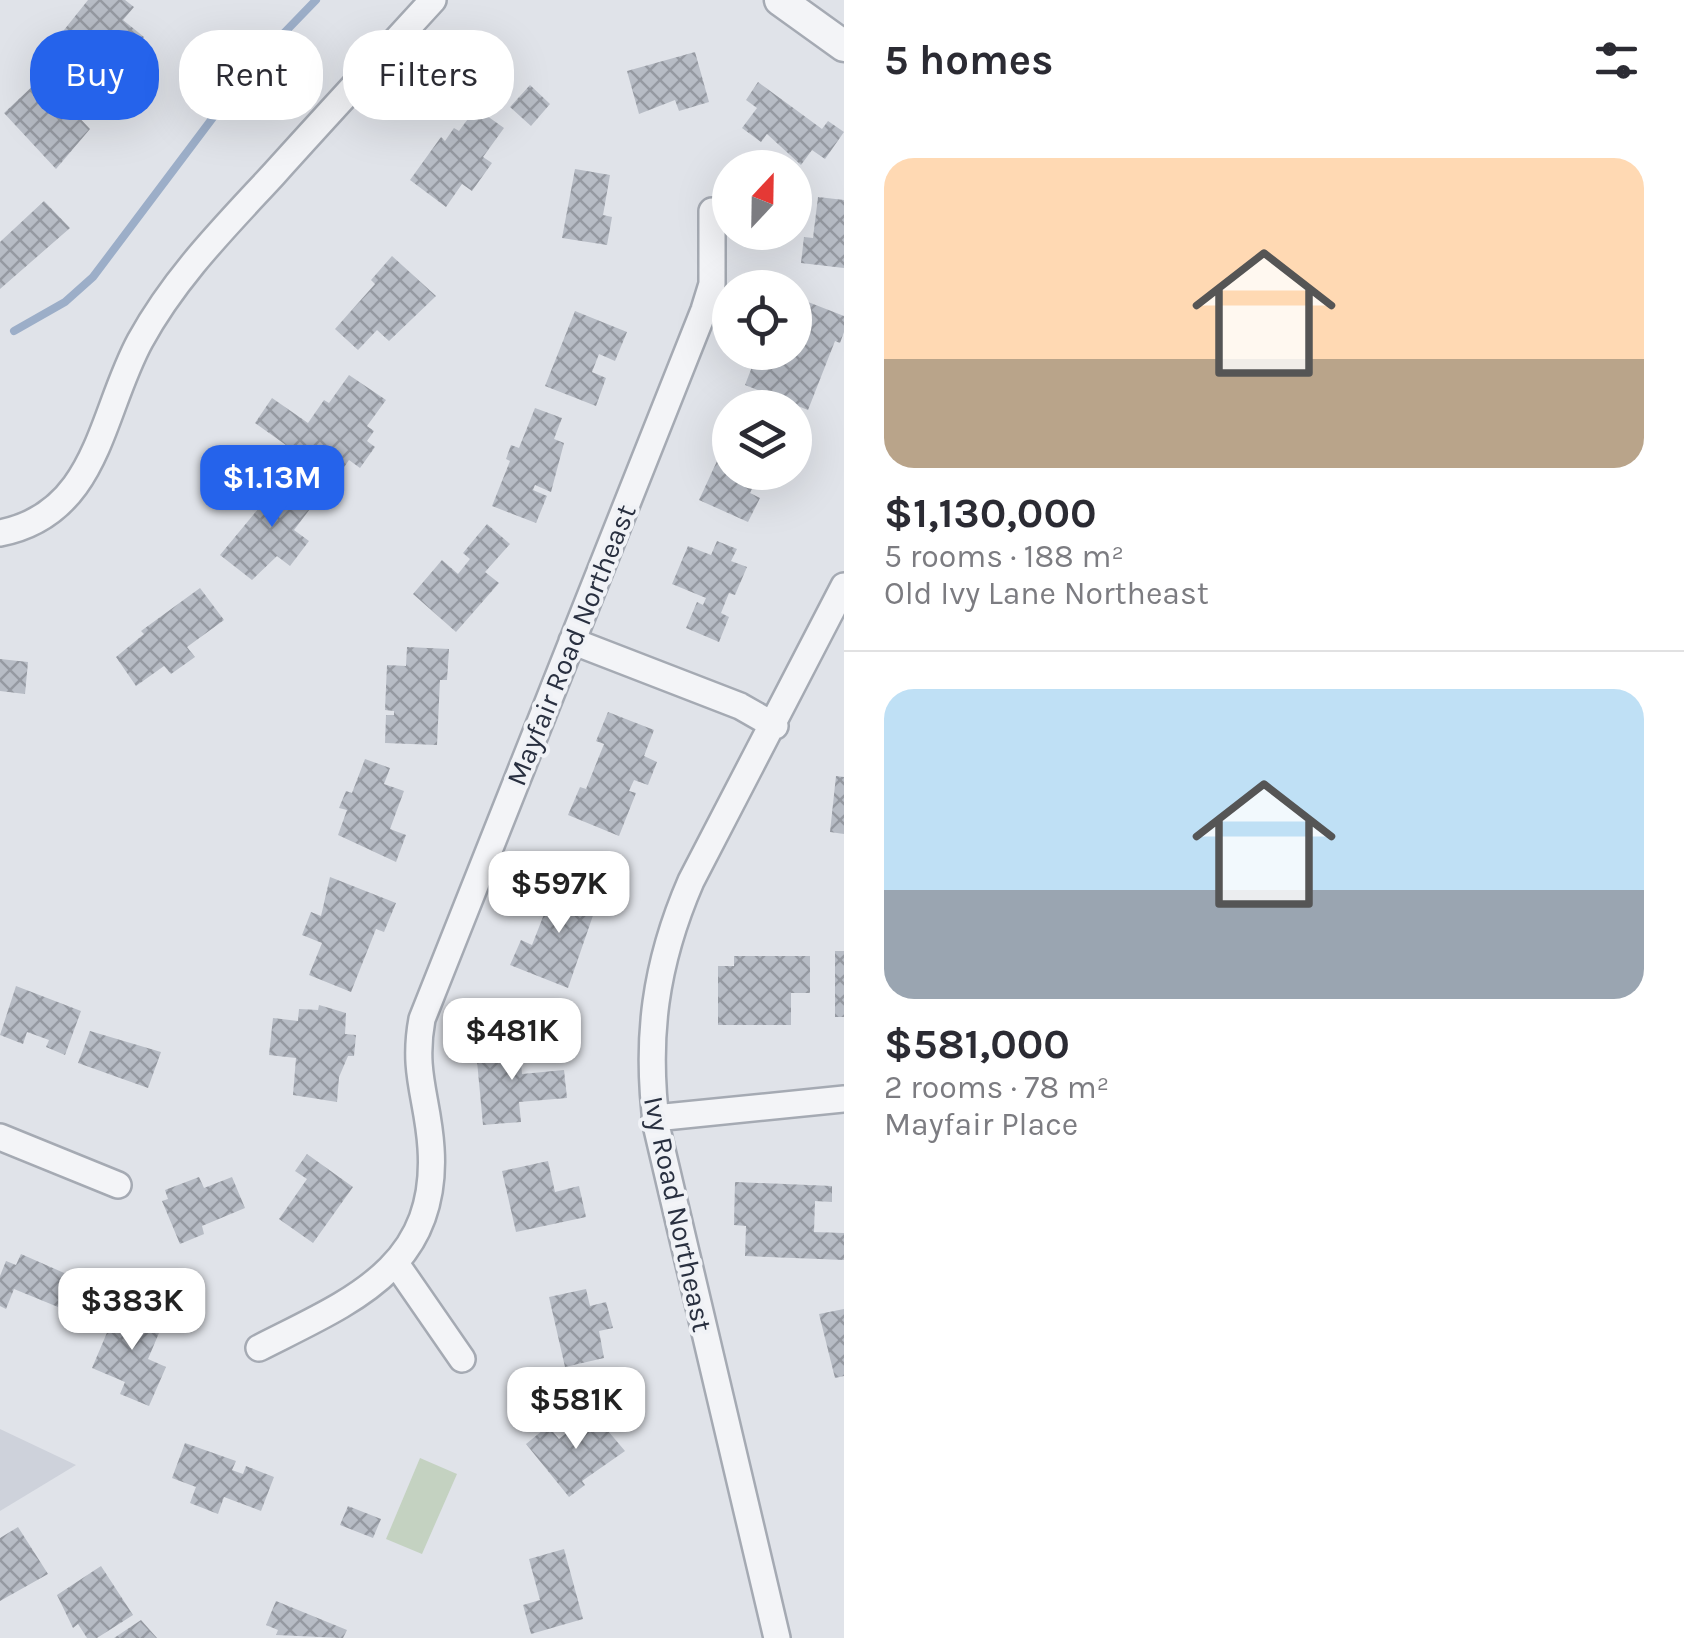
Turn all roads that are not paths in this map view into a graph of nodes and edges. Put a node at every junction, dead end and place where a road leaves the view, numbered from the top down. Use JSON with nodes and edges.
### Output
{"nodes":[{"id":1,"x":433,"y":0,"type":"edge"},
{"id":2,"x":780,"y":0,"type":"edge"},
{"id":3,"x":844,"y":46,"type":"edge"},
{"id":4,"x":712,"y":250,"type":"edge"},
{"id":5,"x":0,"y":533,"type":"edge"},
{"id":6,"x":844,"y":586,"type":"edge"},
{"id":7,"x":572,"y":640,"type":"junction"},
{"id":8,"x":775,"y":726,"type":"junction"},
{"id":9,"x":844,"y":1099,"type":"edge"},
{"id":10,"x":655,"y":1118,"type":"junction"},
{"id":11,"x":0,"y":1137,"type":"edge"},
{"id":12,"x":118,"y":1185,"type":"dead end"},
{"id":13,"x":396,"y":1265,"type":"junction"},
{"id":14,"x":258,"y":1348,"type":"dead end"},
{"id":15,"x":462,"y":1359,"type":"dead end"},
{"id":16,"x":777,"y":1638,"type":"edge"}],
"edges":[{"from":1,"to":5,"type":"street"},
{"from":2,"to":3,"type":"street"},
{"from":4,"to":7,"type":"street","name":"Mayfair Road Northeast"},
{"from":6,"to":8,"type":"street","name":"Ivy Road Northeast"},
{"from":7,"to":8,"type":"street"},
{"from":7,"to":13,"type":"street","name":"Mayfair Road Northeast"},
{"from":8,"to":10,"type":"street","name":"Ivy Road Northeast"},
{"from":9,"to":10,"type":"street"},
{"from":10,"to":16,"type":"street","name":"Ivy Road Northeast"},
{"from":11,"to":12,"type":"street"},
{"from":13,"to":14,"type":"street","name":"Mayfair Road Northeast"},
{"from":13,"to":15,"type":"street"}]}
